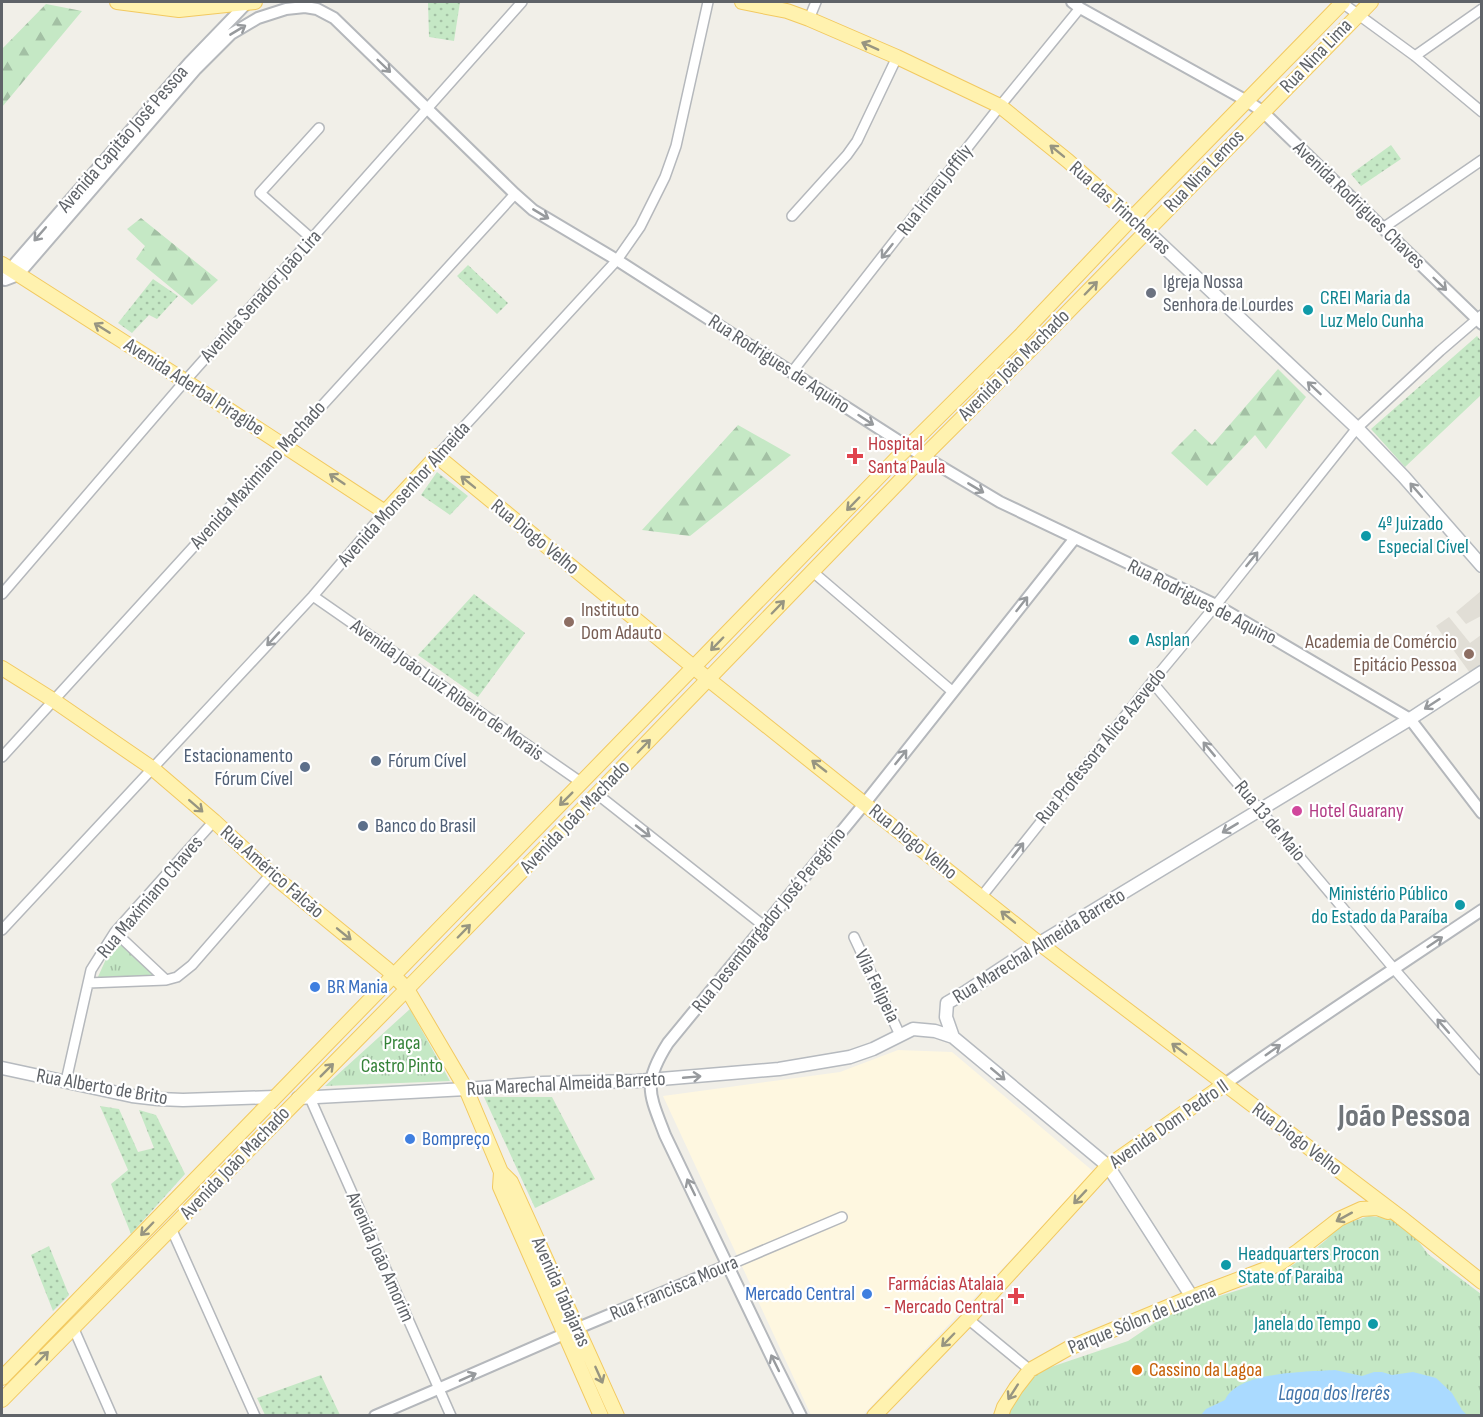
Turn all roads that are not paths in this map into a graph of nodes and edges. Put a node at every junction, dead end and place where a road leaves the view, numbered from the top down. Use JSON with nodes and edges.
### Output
{"nodes":[{"id":1,"x":117,"y":2,"type":"edge"},
{"id":2,"x":251,"y":2,"type":"edge"},
{"id":3,"x":522,"y":2,"type":"edge"},
{"id":4,"x":708,"y":2,"type":"edge"},
{"id":5,"x":742,"y":2,"type":"edge"},
{"id":6,"x":816,"y":2,"type":"edge"},
{"id":7,"x":1342,"y":2,"type":"edge"},
{"id":8,"x":1371,"y":2,"type":"edge"},
{"id":9,"x":1076,"y":5,"type":"edge"},
{"id":10,"x":1482,"y":9,"type":"edge"},
{"id":11,"x":1357,"y":14,"type":"junction"},
{"id":12,"x":809,"y":19,"type":"junction"},
{"id":13,"x":342,"y":26,"type":"joint"},
{"id":14,"x":1415,"y":56,"type":"junction"},
{"id":15,"x":897,"y":57,"type":"junction"},
{"id":16,"x":1247,"y":101,"type":"junction"},
{"id":17,"x":1000,"y":106,"type":"junction"},
{"id":18,"x":428,"y":109,"type":"junction"},
{"id":19,"x":1262,"y":111,"type":"junction"},
{"id":20,"x":1482,"y":112,"type":"edge"},
{"id":21,"x":319,"y":128,"type":"dead end"},
{"id":22,"x":1482,"y":160,"type":"edge"},
{"id":23,"x":515,"y":194,"type":"junction"},
{"id":24,"x":792,"y":216,"type":"dead end"},
{"id":25,"x":1132,"y":218,"type":"junction"},
{"id":26,"x":1383,"y":228,"type":"junction"},
{"id":27,"x":1146,"y":230,"type":"junction"},
{"id":28,"x":312,"y":239,"type":"junction"},
{"id":29,"x":617,"y":260,"type":"junction"},
{"id":30,"x":7,"y":275,"type":"edge"},
{"id":31,"x":1480,"y":319,"type":"edge"},
{"id":32,"x":792,"y":372,"type":"junction"},
{"id":33,"x":185,"y":381,"type":"junction"},
{"id":34,"x":1356,"y":428,"type":"junction"},
{"id":35,"x":286,"y":446,"type":"junction"},
{"id":36,"x":908,"y":447,"type":"junction"},
{"id":37,"x":436,"y":456,"type":"junction"},
{"id":38,"x":924,"y":456,"type":"junction"},
{"id":39,"x":385,"y":512,"type":"junction"},
{"id":40,"x":1075,"y":538,"type":"junction"},
{"id":41,"x":1482,"y":566,"type":"edge"},
{"id":42,"x":813,"y":572,"type":"junction"},
{"id":43,"x":2,"y":594,"type":"edge"},
{"id":44,"x":313,"y":596,"type":"junction"},
{"id":45,"x":1216,"y":604,"type":"junction"},
{"id":46,"x":2,"y":668,"type":"edge"},
{"id":47,"x":694,"y":668,"type":"junction"},
{"id":48,"x":1482,"y":672,"type":"edge"},
{"id":49,"x":708,"y":679,"type":"junction"},
{"id":50,"x":1152,"y":682,"type":"junction"},
{"id":51,"x":953,"y":692,"type":"junction"},
{"id":52,"x":53,"y":700,"type":"junction"},
{"id":53,"x":1410,"y":719,"type":"junction"},
{"id":54,"x":2,"y":757,"type":"edge"},
{"id":55,"x":152,"y":768,"type":"junction"},
{"id":56,"x":582,"y":783,"type":"junction"},
{"id":57,"x":597,"y":794,"type":"junction"},
{"id":58,"x":864,"y":802,"type":"junction"},
{"id":59,"x":1260,"y":809,"type":"junction"},
{"id":60,"x":1482,"y":813,"type":"edge"},
{"id":61,"x":214,"y":821,"type":"junction"},
{"id":62,"x":272,"y":874,"type":"junction"},
{"id":63,"x":982,"y":896,"type":"junction"},
{"id":64,"x":1482,"y":910,"type":"edge"},
{"id":65,"x":764,"y":926,"type":"junction"},
{"id":66,"x":2,"y":930,"type":"edge"},
{"id":67,"x":115,"y":932,"type":"junction"},
{"id":68,"x":854,"y":937,"type":"dead end"},
{"id":69,"x":1040,"y":944,"type":"junction"},
{"id":70,"x":1395,"y":970,"type":"junction"},
{"id":71,"x":393,"y":975,"type":"junction"},
{"id":72,"x":166,"y":980,"type":"junction"},
{"id":73,"x":88,"y":983,"type":"junction"},
{"id":74,"x":407,"y":989,"type":"junction"},
{"id":75,"x":900,"y":1035,"type":"junction"},
{"id":76,"x":953,"y":1037,"type":"junction"},
{"id":77,"x":2,"y":1068,"type":"edge"},
{"id":78,"x":1482,"y":1070,"type":"edge"},
{"id":79,"x":651,"y":1080,"type":"junction"},
{"id":80,"x":66,"y":1081,"type":"junction"},
{"id":81,"x":1225,"y":1084,"type":"junction"},
{"id":82,"x":466,"y":1089,"type":"junction"},
{"id":83,"x":275,"y":1097,"type":"junction"},
{"id":84,"x":304,"y":1098,"type":"junction"},
{"id":85,"x":1108,"y":1166,"type":"junction"},
{"id":86,"x":501,"y":1172,"type":"junction"},
{"id":87,"x":1399,"y":1216,"type":"junction"},
{"id":88,"x":842,"y":1217,"type":"dead end"},
{"id":89,"x":171,"y":1228,"type":"junction"},
{"id":90,"x":729,"y":1265,"type":"junction"},
{"id":91,"x":1482,"y":1282,"type":"edge"},
{"id":92,"x":1192,"y":1297,"type":"junction"},
{"id":93,"x":968,"y":1319,"type":"junction"},
{"id":94,"x":73,"y":1328,"type":"junction"},
{"id":95,"x":578,"y":1328,"type":"junction"},
{"id":96,"x":564,"y":1334,"type":"junction"},
{"id":97,"x":1030,"y":1370,"type":"junction"},
{"id":98,"x":2,"y":1378,"type":"edge"},
{"id":99,"x":438,"y":1389,"type":"junction"},
{"id":100,"x":2,"y":1400,"type":"edge"},
{"id":101,"x":112,"y":1416,"type":"edge"},
{"id":102,"x":255,"y":1416,"type":"edge"},
{"id":103,"x":375,"y":1416,"type":"edge"},
{"id":104,"x":451,"y":1416,"type":"edge"},
{"id":105,"x":601,"y":1416,"type":"edge"},
{"id":106,"x":616,"y":1416,"type":"edge"},
{"id":107,"x":801,"y":1416,"type":"edge"},
{"id":108,"x":874,"y":1416,"type":"edge"},
{"id":109,"x":1001,"y":1416,"type":"edge"}],
"edges":[{"from":1,"to":2,"type":"main road"},
{"from":2,"to":30,"type":"street","name":"Avenida Capitão José Pessoa","one_way":true},
{"from":3,"to":18,"type":"street","name":"Avenida Senador João Lira"},
{"from":4,"to":29,"type":"street","name":"Avenida Monsenhor Almeida"},
{"from":5,"to":12,"type":"main road","name":"Rua das Trincheiras"},
{"from":6,"to":12,"type":"street"},
{"from":7,"to":11,"type":"street"},
{"from":7,"to":16,"type":"main road","name":"Rua Nina Lima"},
{"from":8,"to":11,"type":"main road","name":"Rua Nina Lima"},
{"from":9,"to":16,"type":"street"},
{"from":9,"to":17,"type":"street","name":"Rua Irineu Joffily"},
{"from":10,"to":14,"type":"street"},
{"from":11,"to":14,"type":"street"},
{"from":11,"to":19,"type":"main road","name":"Rua Nina Lima"},
{"from":15,"to":12,"type":"main road","name":"Rua das Trincheiras","one_way":true},
{"from":13,"to":18,"type":"street","name":"Rua Rodrigues de Aquino","one_way":true},
{"from":30,"to":13,"type":"street","name":"Avenida Capitão José Pessoa","one_way":true},
{"from":14,"to":20,"type":"street"},
{"from":15,"to":17,"type":"main road","name":"Rua das Trincheiras"},
{"from":15,"to":24,"type":"street"},
{"from":16,"to":19,"type":"street","name":"Avenida Rodrigues Chaves"},
{"from":16,"to":25,"type":"main road","name":"Rua Nina Lemos"},
{"from":25,"to":17,"type":"main road","name":"Rua das Trincheiras","one_way":true},
{"from":17,"to":32,"type":"street","name":"Rua Irineu Joffily","one_way":true},
{"from":18,"to":23,"type":"street","name":"Rua Rodrigues de Aquino"},
{"from":18,"to":28,"type":"street","name":"Avenida Senador João Lira"},
{"from":19,"to":26,"type":"street","name":"Avenida Rodrigues Chaves"},
{"from":19,"to":27,"type":"main road","name":"Rua Nina Lemos"},
{"from":21,"to":28,"type":"street"},
{"from":22,"to":26,"type":"street"},
{"from":23,"to":29,"type":"street","name":"Rua Rodrigues de Aquino","one_way":true},
{"from":23,"to":35,"type":"street","name":"Avenida Maximiano Machado"},
{"from":25,"to":27,"type":"main road","name":"Rua das Trincheiras"},
{"from":25,"to":36,"type":"main road","name":"Avenida João Machado"},
{"from":26,"to":31,"type":"street","name":"Avenida Rodrigues Chaves","one_way":true},
{"from":34,"to":27,"type":"main road","name":"Rua das Trincheiras","one_way":true},
{"from":38,"to":27,"type":"main road","name":"Avenida João Machado","one_way":true},
{"from":28,"to":33,"type":"street","name":"Avenida Senador João Lira"},
{"from":29,"to":32,"type":"street","name":"Rua Rodrigues de Aquino"},
{"from":29,"to":37,"type":"street","name":"Avenida Monsenhor Almeida"},
{"from":33,"to":30,"type":"main road","name":"Avenida Aderbal Piragibe","one_way":true},
{"from":31,"to":34,"type":"street","name":"Rua Professora Alice Azevedo"},
{"from":32,"to":36,"type":"street","name":"Rua Rodrigues de Aquino","one_way":true},
{"from":33,"to":35,"type":"main road","name":"Avenida Aderbal Piragibe"},
{"from":33,"to":43,"type":"street","name":"Avenida Senador João Lira"},
{"from":41,"to":34,"type":"main road","name":"Rua das Trincheiras","one_way":true},
{"from":45,"to":34,"type":"street","name":"Rua Professora Alice Azevedo","one_way":true},
{"from":39,"to":35,"type":"main road","name":"Avenida Aderbal Piragibe","one_way":true},
{"from":35,"to":52,"type":"street","name":"Avenida Maximiano Machado"},
{"from":36,"to":38,"type":"street","name":"Rua Rodrigues de Aquino"},
{"from":36,"to":47,"type":"main road","name":"Avenida João Machado","one_way":true},
{"from":37,"to":39,"type":"main road","name":"Avenida Monsenhor Almeida"},
{"from":47,"to":37,"type":"main road","name":"Rua Diogo Velho","one_way":true},
{"from":38,"to":40,"type":"street","name":"Rua Rodrigues de Aquino","one_way":true},
{"from":38,"to":42,"type":"main road","name":"Avenida João Machado"},
{"from":39,"to":44,"type":"street","name":"Avenida Monsenhor Almeida"},
{"from":40,"to":45,"type":"street","name":"Rua Rodrigues de Aquino"},
{"from":51,"to":40,"type":"street","name":"Rua Desembargador José Peregrino","one_way":true},
{"from":49,"to":42,"type":"main road","name":"Avenida João Machado","one_way":true},
{"from":42,"to":51,"type":"street"},
{"from":44,"to":55,"type":"street","name":"Avenida Monsenhor Almeida","one_way":true},
{"from":44,"to":56,"type":"street","name":"Avenida João Luiz Ribeiro de Morais"},
{"from":45,"to":50,"type":"street","name":"Rua Professora Alice Azevedo"},
{"from":45,"to":53,"type":"street","name":"Rua Rodrigues de Aquino"},
{"from":46,"to":52,"type":"main road","name":"Rua Américo Falcão"},
{"from":47,"to":49,"type":"main road","name":"Rua Diogo Velho"},
{"from":47,"to":56,"type":"main road","name":"Avenida João Machado"},
{"from":48,"to":53,"type":"main road","name":"Rua Marechal Almeida Barreto","one_way":true},
{"from":57,"to":49,"type":"main road","name":"Avenida João Machado","one_way":true},
{"from":58,"to":49,"type":"main road","name":"Rua Diogo Velho","one_way":true},
{"from":59,"to":50,"type":"street","name":"Rua 13 de Maio","one_way":true},
{"from":63,"to":50,"type":"street","name":"Rua Professora Alice Azevedo","one_way":true},
{"from":58,"to":51,"type":"street","name":"Rua Desembargador José Peregrino","one_way":true},
{"from":52,"to":54,"type":"street","name":"Avenida Maximiano Machado"},
{"from":52,"to":55,"type":"main road","name":"Rua Américo Falcão"},
{"from":53,"to":59,"type":"main road","name":"Rua Marechal Almeida Barreto"},
{"from":53,"to":60,"type":"street","name":"Rua Rodrigues de Aquino"},
{"from":55,"to":61,"type":"main road","name":"Rua Américo Falcão","one_way":true},
{"from":55,"to":66,"type":"street","name":"Avenida Monsenhor Almeida"},
{"from":56,"to":71,"type":"main road","name":"Avenida João Machado","one_way":true},
{"from":57,"to":65,"type":"street","one_way":true},
{"from":74,"to":57,"type":"main road","name":"Avenida João Machado","one_way":true},
{"from":58,"to":63,"type":"main road","name":"Rua Diogo Velho"},
{"from":58,"to":65,"type":"street","name":"Rua Desembargador José Peregrino"},
{"from":59,"to":69,"type":"main road","name":"Rua Marechal Almeida Barreto","one_way":true},
{"from":59,"to":70,"type":"street","name":"Rua 13 de Maio"},
{"from":61,"to":62,"type":"main road","name":"Rua Américo Falcão"},
{"from":61,"to":67,"type":"street","name":"Rua Maximiano Chaves"},
{"from":62,"to":71,"type":"main road","name":"Rua Américo Falcão","one_way":true},
{"from":62,"to":72,"type":"street"},
{"from":69,"to":63,"type":"main road","name":"Rua Diogo Velho","one_way":true},
{"from":70,"to":64,"type":"street","name":"Avenida Dom Pedro II","one_way":true},
{"from":65,"to":79,"type":"street","name":"Rua Desembargador José Peregrino"},
{"from":67,"to":72,"type":"street"},
{"from":67,"to":73,"type":"street","name":"Rua Maximiano Chaves"},
{"from":68,"to":75,"type":"street","name":"Vila Felipeia"},
{"from":69,"to":76,"type":"main road","name":"Rua Marechal Almeida Barreto"},
{"from":81,"to":69,"type":"main road","name":"Rua Diogo Velho","one_way":true},
{"from":78,"to":70,"type":"street","name":"Rua 13 de Maio","one_way":true},
{"from":81,"to":70,"type":"street","name":"Avenida Dom Pedro II","one_way":true},
{"from":71,"to":74,"type":"main road","name":"Avenida Tabajaras"},
{"from":71,"to":83,"type":"main road","name":"Avenida João Machado"},
{"from":72,"to":73,"type":"street"},
{"from":73,"to":80,"type":"street","name":"Rua Maximiano Chaves"},
{"from":74,"to":82,"type":"main road","name":"Avenida Tabajaras"},
{"from":84,"to":74,"type":"main road","name":"Avenida João Machado","one_way":true},
{"from":75,"to":76,"type":"main road","name":"Rua Marechal Almeida Barreto"},
{"from":79,"to":75,"type":"main road","name":"Rua Marechal Almeida Barreto","one_way":true},
{"from":76,"to":85,"type":"main road","one_way":true},
{"from":77,"to":80,"type":"main road","name":"Rua Alberto de Brito"},
{"from":79,"to":82,"type":"main road","name":"Rua Marechal Almeida Barreto"},
{"from":90,"to":79,"type":"street","one_way":true},
{"from":80,"to":83,"type":"main road","name":"Rua Alberto de Brito"},
{"from":81,"to":85,"type":"main road","name":"Avenida Dom Pedro II"},
{"from":81,"to":87,"type":"main road","name":"Rua Diogo Velho"},
{"from":82,"to":84,"type":"main road","name":"Rua Marechal Almeida Barreto"},
{"from":82,"to":86,"type":"main road","name":"Avenida Tabajaras"},
{"from":83,"to":98,"type":"main road","name":"Avenida João Machado","one_way":true},
{"from":84,"to":89,"type":"main road","name":"Avenida João Machado"},
{"from":84,"to":99,"type":"street","name":"Avenida João Amorim"},
{"from":85,"to":92,"type":"main road"},
{"from":85,"to":93,"type":"main road","name":"Avenida Dom Pedro II","one_way":true},
{"from":86,"to":95,"type":"main road","name":"Avenida Tabajaras"},
{"from":86,"to":96,"type":"main road","name":"Avenida Tabajaras"},
{"from":87,"to":91,"type":"main road","name":"Rua Diogo Velho"},
{"from":87,"to":92,"type":"main road","name":"Parque Sólon de Lucena","one_way":true},
{"from":88,"to":90,"type":"street","name":"Rua Francisca Moura"},
{"from":89,"to":94,"type":"main road","name":"Avenida João Machado"},
{"from":89,"to":102,"type":"street"},
{"from":90,"to":95,"type":"street","name":"Rua Francisca Moura"},
{"from":107,"to":90,"type":"street","one_way":true},
{"from":92,"to":97,"type":"main road","name":"Parque Sólon de Lucena"},
{"from":93,"to":97,"type":"street"},
{"from":93,"to":108,"type":"main road","name":"Avenida Dom Pedro II","one_way":true},
{"from":100,"to":94,"type":"main road","name":"Avenida João Machado","one_way":true},
{"from":94,"to":101,"type":"street"},
{"from":95,"to":96,"type":"street","name":"Rua Francisca Moura"},
{"from":95,"to":106,"type":"main road","name":"Avenida Tabajaras","one_way":true},
{"from":99,"to":96,"type":"street","name":"Rua Francisca Moura","one_way":true},
{"from":96,"to":105,"type":"main road","name":"Avenida Tabajaras"},
{"from":97,"to":109,"type":"main road","name":"Parque Sólon de Lucena","one_way":true},
{"from":99,"to":103,"type":"street","name":"Rua Francisca Moura"},
{"from":99,"to":104,"type":"street","name":"Avenida João Amorim"}]}
